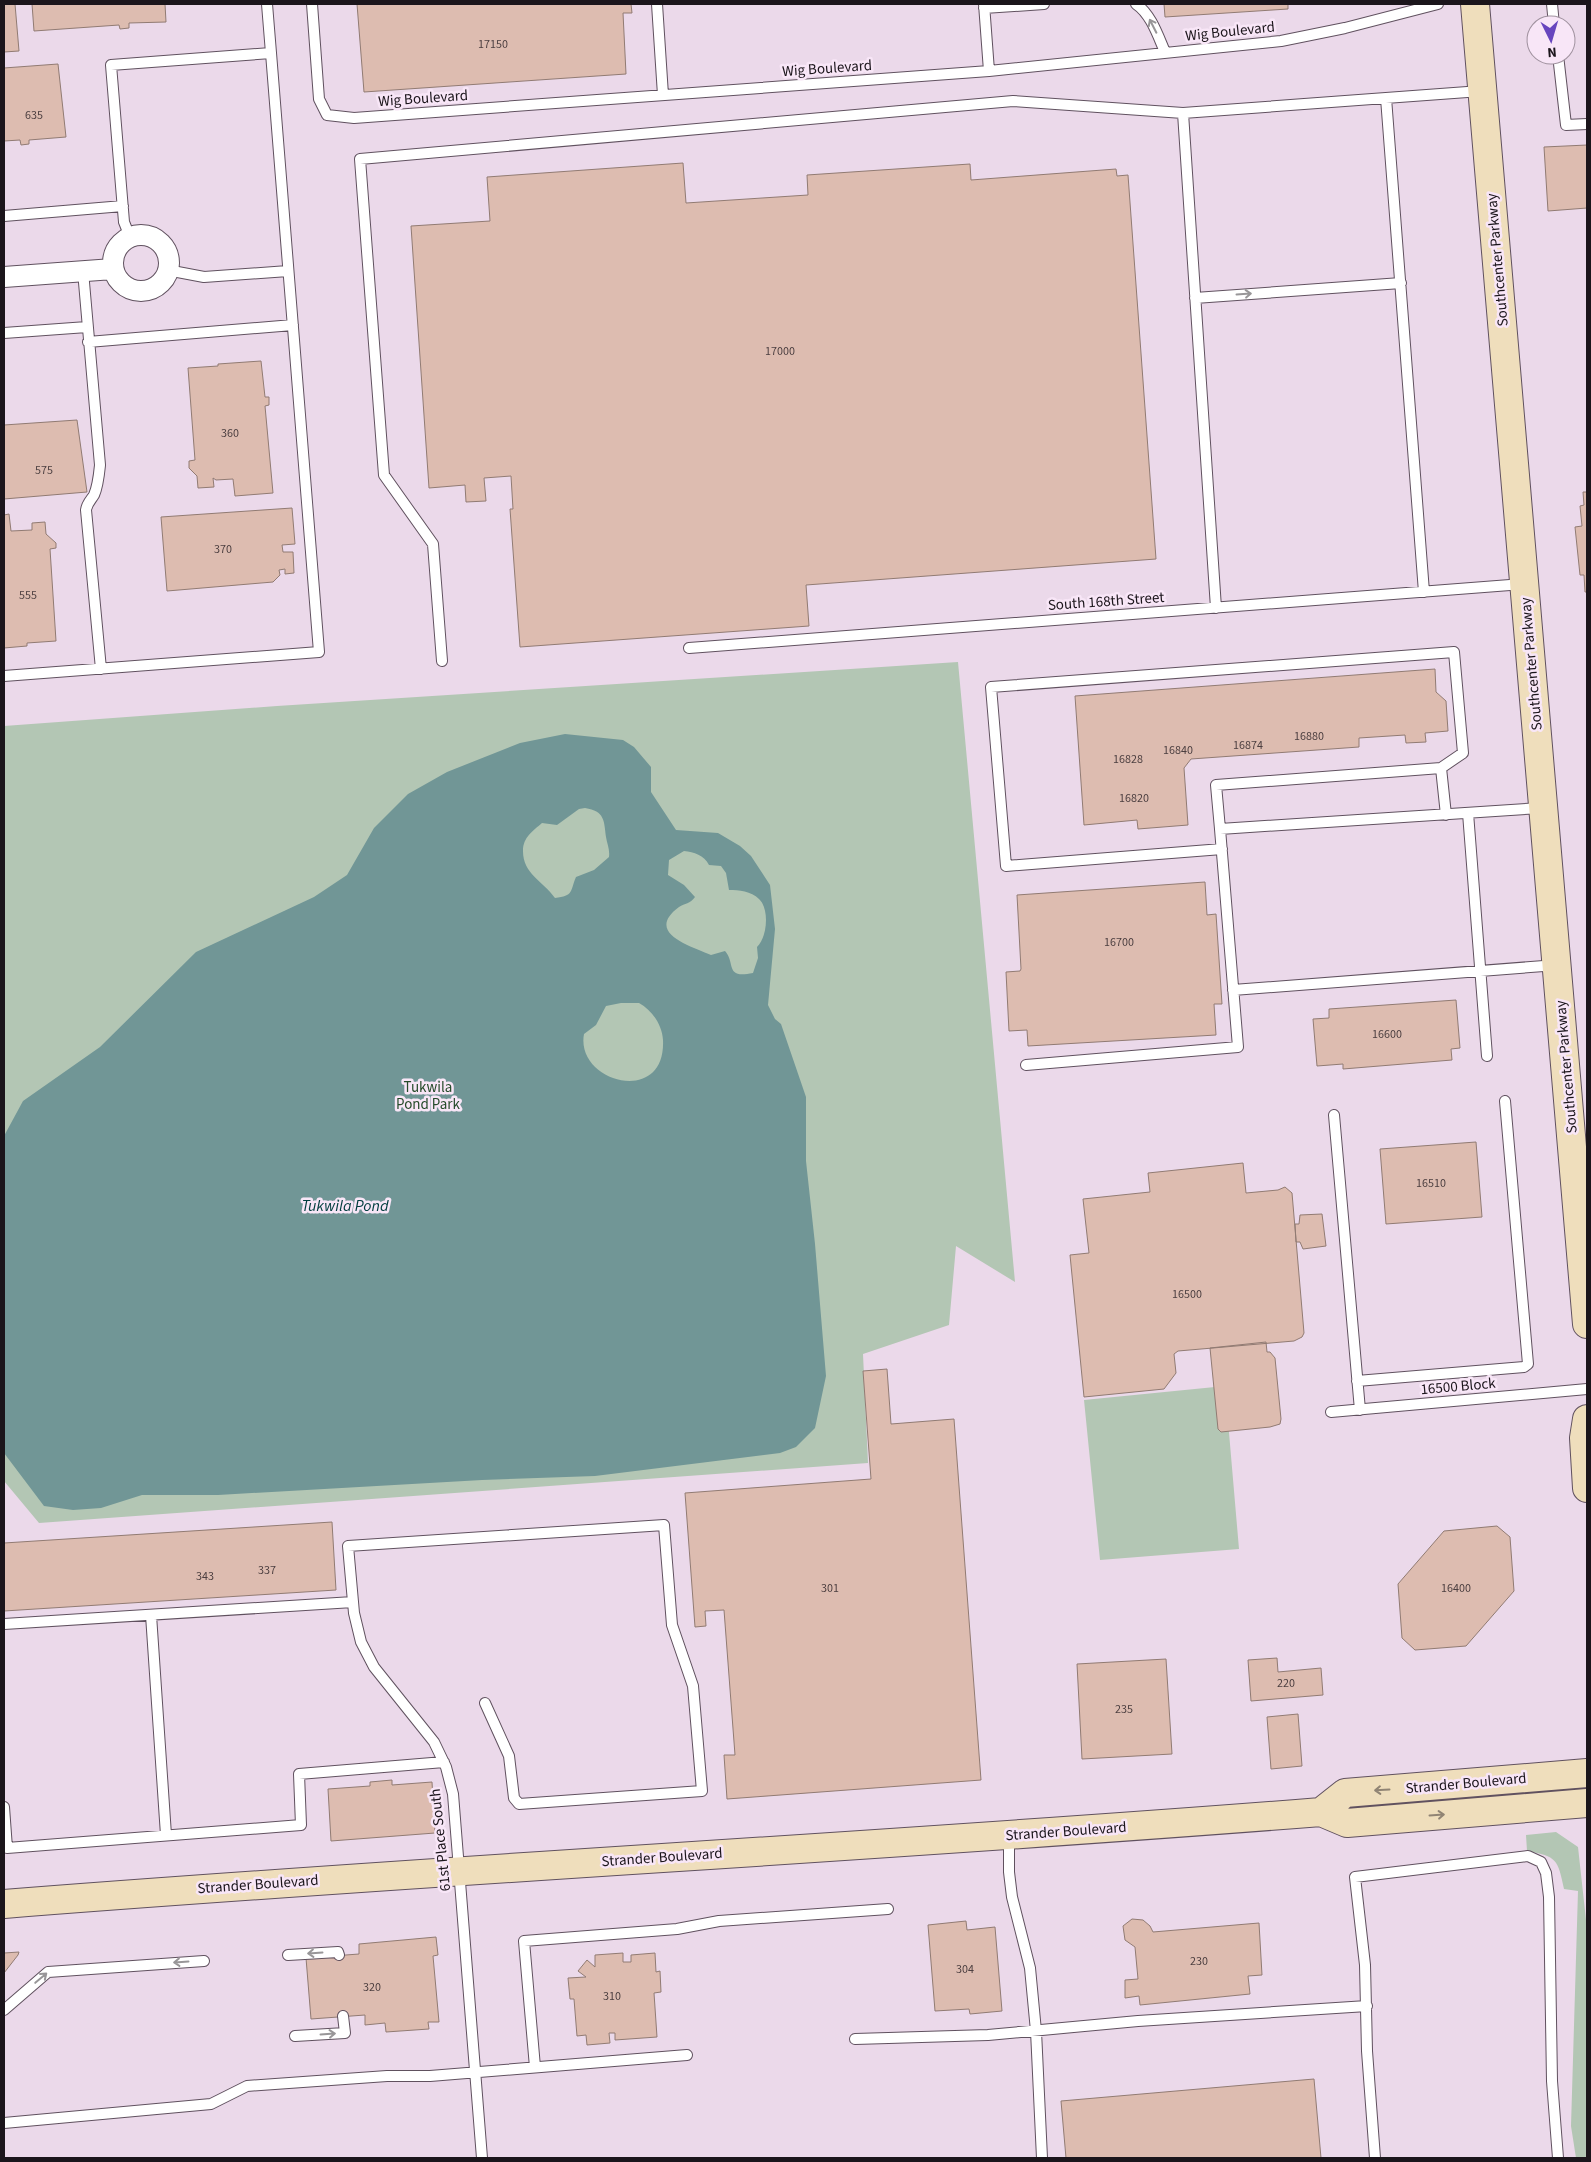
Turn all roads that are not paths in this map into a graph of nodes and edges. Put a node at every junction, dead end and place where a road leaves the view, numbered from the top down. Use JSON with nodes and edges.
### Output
{"nodes":[{"id":1,"x":267,"y":4,"type":"edge"},
{"id":2,"x":312,"y":4,"type":"edge"},
{"id":3,"x":657,"y":4,"type":"edge"},
{"id":4,"x":1044,"y":4,"type":"edge"},
{"id":5,"x":1136,"y":4,"type":"edge"},
{"id":6,"x":1438,"y":4,"type":"edge"},
{"id":7,"x":1475,"y":4,"type":"edge"},
{"id":8,"x":984,"y":6,"type":"edge"},
{"id":9,"x":1165,"y":52,"type":"junction"},
{"id":10,"x":271,"y":53,"type":"junction"},
{"id":11,"x":1559,"y":65,"type":"edge"},
{"id":12,"x":989,"y":71,"type":"junction"},
{"id":13,"x":1482,"y":91,"type":"junction"},
{"id":14,"x":663,"y":95,"type":"junction"},
{"id":15,"x":1386,"y":98,"type":"junction"},
{"id":16,"x":1183,"y":113,"type":"junction"},
{"id":17,"x":1587,"y":124,"type":"edge"},
{"id":18,"x":123,"y":206,"type":"junction"},
{"id":19,"x":4,"y":216,"type":"edge"},
{"id":20,"x":130,"y":237,"type":"junction"},
{"id":21,"x":113,"y":269,"type":"junction"},
{"id":22,"x":168,"y":270,"type":"junction"},
{"id":23,"x":83,"y":271,"type":"junction"},
{"id":24,"x":288,"y":271,"type":"junction"},
{"id":25,"x":4,"y":277,"type":"edge"},
{"id":26,"x":1400,"y":283,"type":"junction"},
{"id":27,"x":1195,"y":298,"type":"junction"},
{"id":28,"x":293,"y":325,"type":"junction"},
{"id":29,"x":87,"y":327,"type":"junction"},
{"id":30,"x":4,"y":333,"type":"edge"},
{"id":31,"x":88,"y":342,"type":"junction"},
{"id":32,"x":1524,"y":584,"type":"junction"},
{"id":33,"x":1424,"y":592,"type":"junction"},
{"id":34,"x":1216,"y":608,"type":"junction"},
{"id":35,"x":689,"y":648,"type":"dead end"},
{"id":36,"x":442,"y":661,"type":"dead end"},
{"id":37,"x":101,"y":668,"type":"junction"},
{"id":38,"x":4,"y":676,"type":"edge"},
{"id":39,"x":1442,"y":768,"type":"junction"},
{"id":40,"x":1545,"y":808,"type":"junction"},
{"id":41,"x":1468,"y":813,"type":"junction"},
{"id":42,"x":1446,"y":815,"type":"junction"},
{"id":43,"x":1220,"y":829,"type":"junction"},
{"id":44,"x":1222,"y":849,"type":"junction"},
{"id":45,"x":1558,"y":965,"type":"junction"},
{"id":46,"x":1480,"y":971,"type":"junction"},
{"id":47,"x":1233,"y":990,"type":"junction"},
{"id":48,"x":1487,"y":1056,"type":"dead end"},
{"id":49,"x":1026,"y":1065,"type":"dead end"},
{"id":50,"x":1505,"y":1101,"type":"dead end"},
{"id":51,"x":1334,"y":1115,"type":"dead end"},
{"id":52,"x":1583,"y":1210,"type":"edge"},
{"id":53,"x":1587,"y":1324,"type":"edge"},
{"id":54,"x":1357,"y":1381,"type":"junction"},
{"id":55,"x":1587,"y":1389,"type":"edge"},
{"id":56,"x":1360,"y":1410,"type":"junction"},
{"id":57,"x":1331,"y":1412,"type":"dead end"},
{"id":58,"x":1587,"y":1419,"type":"edge"},
{"id":59,"x":1587,"y":1488,"type":"edge"},
{"id":60,"x":353,"y":1602,"type":"junction"},
{"id":61,"x":151,"y":1615,"type":"junction"},
{"id":62,"x":4,"y":1624,"type":"edge"},
{"id":63,"x":485,"y":1703,"type":"dead end"},
{"id":64,"x":444,"y":1762,"type":"junction"},
{"id":65,"x":1587,"y":1773,"type":"edge"},
{"id":66,"x":1587,"y":1803,"type":"edge"},
{"id":67,"x":4,"y":1807,"type":"edge"},
{"id":68,"x":1321,"y":1812,"type":"junction"},
{"id":69,"x":166,"y":1835,"type":"junction"},
{"id":70,"x":1010,"y":1836,"type":"junction"},
{"id":71,"x":459,"y":1870,"type":"junction"},
{"id":72,"x":4,"y":1904,"type":"edge"},
{"id":73,"x":888,"y":1909,"type":"dead end"},
{"id":74,"x":288,"y":1955,"type":"dead end"},
{"id":75,"x":339,"y":1955,"type":"dead end"},
{"id":76,"x":204,"y":1961,"type":"dead end"},
{"id":77,"x":1367,"y":2006,"type":"junction"},
{"id":78,"x":4,"y":2010,"type":"edge"},
{"id":79,"x":344,"y":2016,"type":"dead end"},
{"id":80,"x":1036,"y":2031,"type":"junction"},
{"id":81,"x":295,"y":2036,"type":"dead end"},
{"id":82,"x":855,"y":2039,"type":"dead end"},
{"id":83,"x":687,"y":2055,"type":"dead end"},
{"id":84,"x":535,"y":2067,"type":"junction"},
{"id":85,"x":476,"y":2072,"type":"junction"},
{"id":86,"x":4,"y":2123,"type":"edge"},
{"id":87,"x":482,"y":2158,"type":"edge"},
{"id":88,"x":1042,"y":2158,"type":"edge"},
{"id":89,"x":1375,"y":2158,"type":"edge"},
{"id":90,"x":1558,"y":2158,"type":"edge"}],
"edges":[{"from":1,"to":10,"type":"lane"},
{"from":2,"to":14,"type":"lane","name":"Wig Boulevard"},
{"from":3,"to":14,"type":"lane"},
{"from":4,"to":8,"type":"lane"},
{"from":9,"to":5,"type":"lane","one_way":true},
{"from":6,"to":9,"type":"lane","name":"Wig Boulevard"},
{"from":7,"to":13,"type":"main road","name":"Southcenter Parkway"},
{"from":8,"to":12,"type":"lane"},
{"from":9,"to":12,"type":"lane","name":"Wig Boulevard"},
{"from":10,"to":18,"type":"lane"},
{"from":10,"to":24,"type":"lane"},
{"from":11,"to":17,"type":"lane"},
{"from":12,"to":14,"type":"lane","name":"Wig Boulevard"},
{"from":13,"to":15,"type":"lane"},
{"from":13,"to":32,"type":"main road","name":"Southcenter Parkway"},
{"from":15,"to":16,"type":"lane"},
{"from":15,"to":26,"type":"lane"},
{"from":16,"to":27,"type":"lane"},
{"from":16,"to":36,"type":"lane"},
{"from":18,"to":19,"type":"lane"},
{"from":18,"to":20,"type":"lane"},
{"from":20,"to":21,"type":"street"},
{"from":20,"to":22,"type":"street"},
{"from":21,"to":22,"type":"street"},
{"from":21,"to":23,"type":"street"},
{"from":22,"to":24,"type":"lane"},
{"from":23,"to":25,"type":"street"},
{"from":23,"to":29,"type":"lane"},
{"from":24,"to":28,"type":"lane"},
{"from":27,"to":26,"type":"lane","one_way":true},
{"from":26,"to":33,"type":"lane"},
{"from":27,"to":34,"type":"lane"},
{"from":28,"to":31,"type":"lane"},
{"from":28,"to":37,"type":"lane"},
{"from":29,"to":30,"type":"lane"},
{"from":29,"to":31,"type":"lane"},
{"from":31,"to":37,"type":"lane"},
{"from":32,"to":33,"type":"lane","name":"South 168th Street"},
{"from":32,"to":40,"type":"main road","name":"Southcenter Parkway"},
{"from":33,"to":34,"type":"lane","name":"South 168th Street"},
{"from":34,"to":35,"type":"lane","name":"South 168th Street"},
{"from":37,"to":38,"type":"lane"},
{"from":39,"to":42,"type":"lane"},
{"from":39,"to":43,"type":"lane"},
{"from":39,"to":44,"type":"lane"},
{"from":40,"to":41,"type":"lane"},
{"from":40,"to":45,"type":"main road","name":"Southcenter Parkway"},
{"from":41,"to":42,"type":"lane"},
{"from":41,"to":46,"type":"lane"},
{"from":42,"to":43,"type":"lane"},
{"from":43,"to":44,"type":"lane"},
{"from":44,"to":47,"type":"lane"},
{"from":45,"to":46,"type":"lane"},
{"from":45,"to":52,"type":"main road","name":"Southcenter Parkway"},
{"from":46,"to":47,"type":"lane"},
{"from":46,"to":48,"type":"lane"},
{"from":47,"to":49,"type":"lane"},
{"from":50,"to":54,"type":"lane"},
{"from":51,"to":54,"type":"lane"},
{"from":52,"to":53,"type":"main road","name":"Southcenter Parkway"},
{"from":54,"to":56,"type":"lane"},
{"from":55,"to":56,"type":"lane","name":"16500 Block"},
{"from":56,"to":57,"type":"lane","name":"16500 Block"},
{"from":58,"to":59,"type":"main road"},
{"from":60,"to":61,"type":"lane"},
{"from":60,"to":63,"type":"lane","name":"61st Place South"},
{"from":60,"to":64,"type":"lane","name":"61st Place South"},
{"from":61,"to":62,"type":"lane"},
{"from":61,"to":69,"type":"lane"},
{"from":64,"to":69,"type":"lane"},
{"from":64,"to":71,"type":"lane","name":"61st Place South"},
{"from":65,"to":68,"type":"main road","name":"Strander Boulevard","one_way":true},
{"from":68,"to":66,"type":"main road","name":"Strander Boulevard","one_way":true},
{"from":67,"to":69,"type":"lane"},
{"from":68,"to":70,"type":"main road","name":"Strander Boulevard"},
{"from":70,"to":71,"type":"main road","name":"Strander Boulevard"},
{"from":70,"to":80,"type":"lane"},
{"from":71,"to":72,"type":"main road","name":"Strander Boulevard"},
{"from":71,"to":85,"type":"lane","name":"61st Place South"},
{"from":73,"to":84,"type":"lane"},
{"from":75,"to":74,"type":"lane","one_way":true},
{"from":76,"to":78,"type":"lane"},
{"from":77,"to":80,"type":"lane"},
{"from":77,"to":89,"type":"lane"},
{"from":77,"to":90,"type":"lane"},
{"from":81,"to":79,"type":"lane","one_way":true},
{"from":80,"to":82,"type":"lane"},
{"from":80,"to":88,"type":"lane"},
{"from":83,"to":84,"type":"lane"},
{"from":84,"to":85,"type":"lane"},
{"from":85,"to":86,"type":"lane"},
{"from":85,"to":87,"type":"lane","name":"61st Place South"}]}
